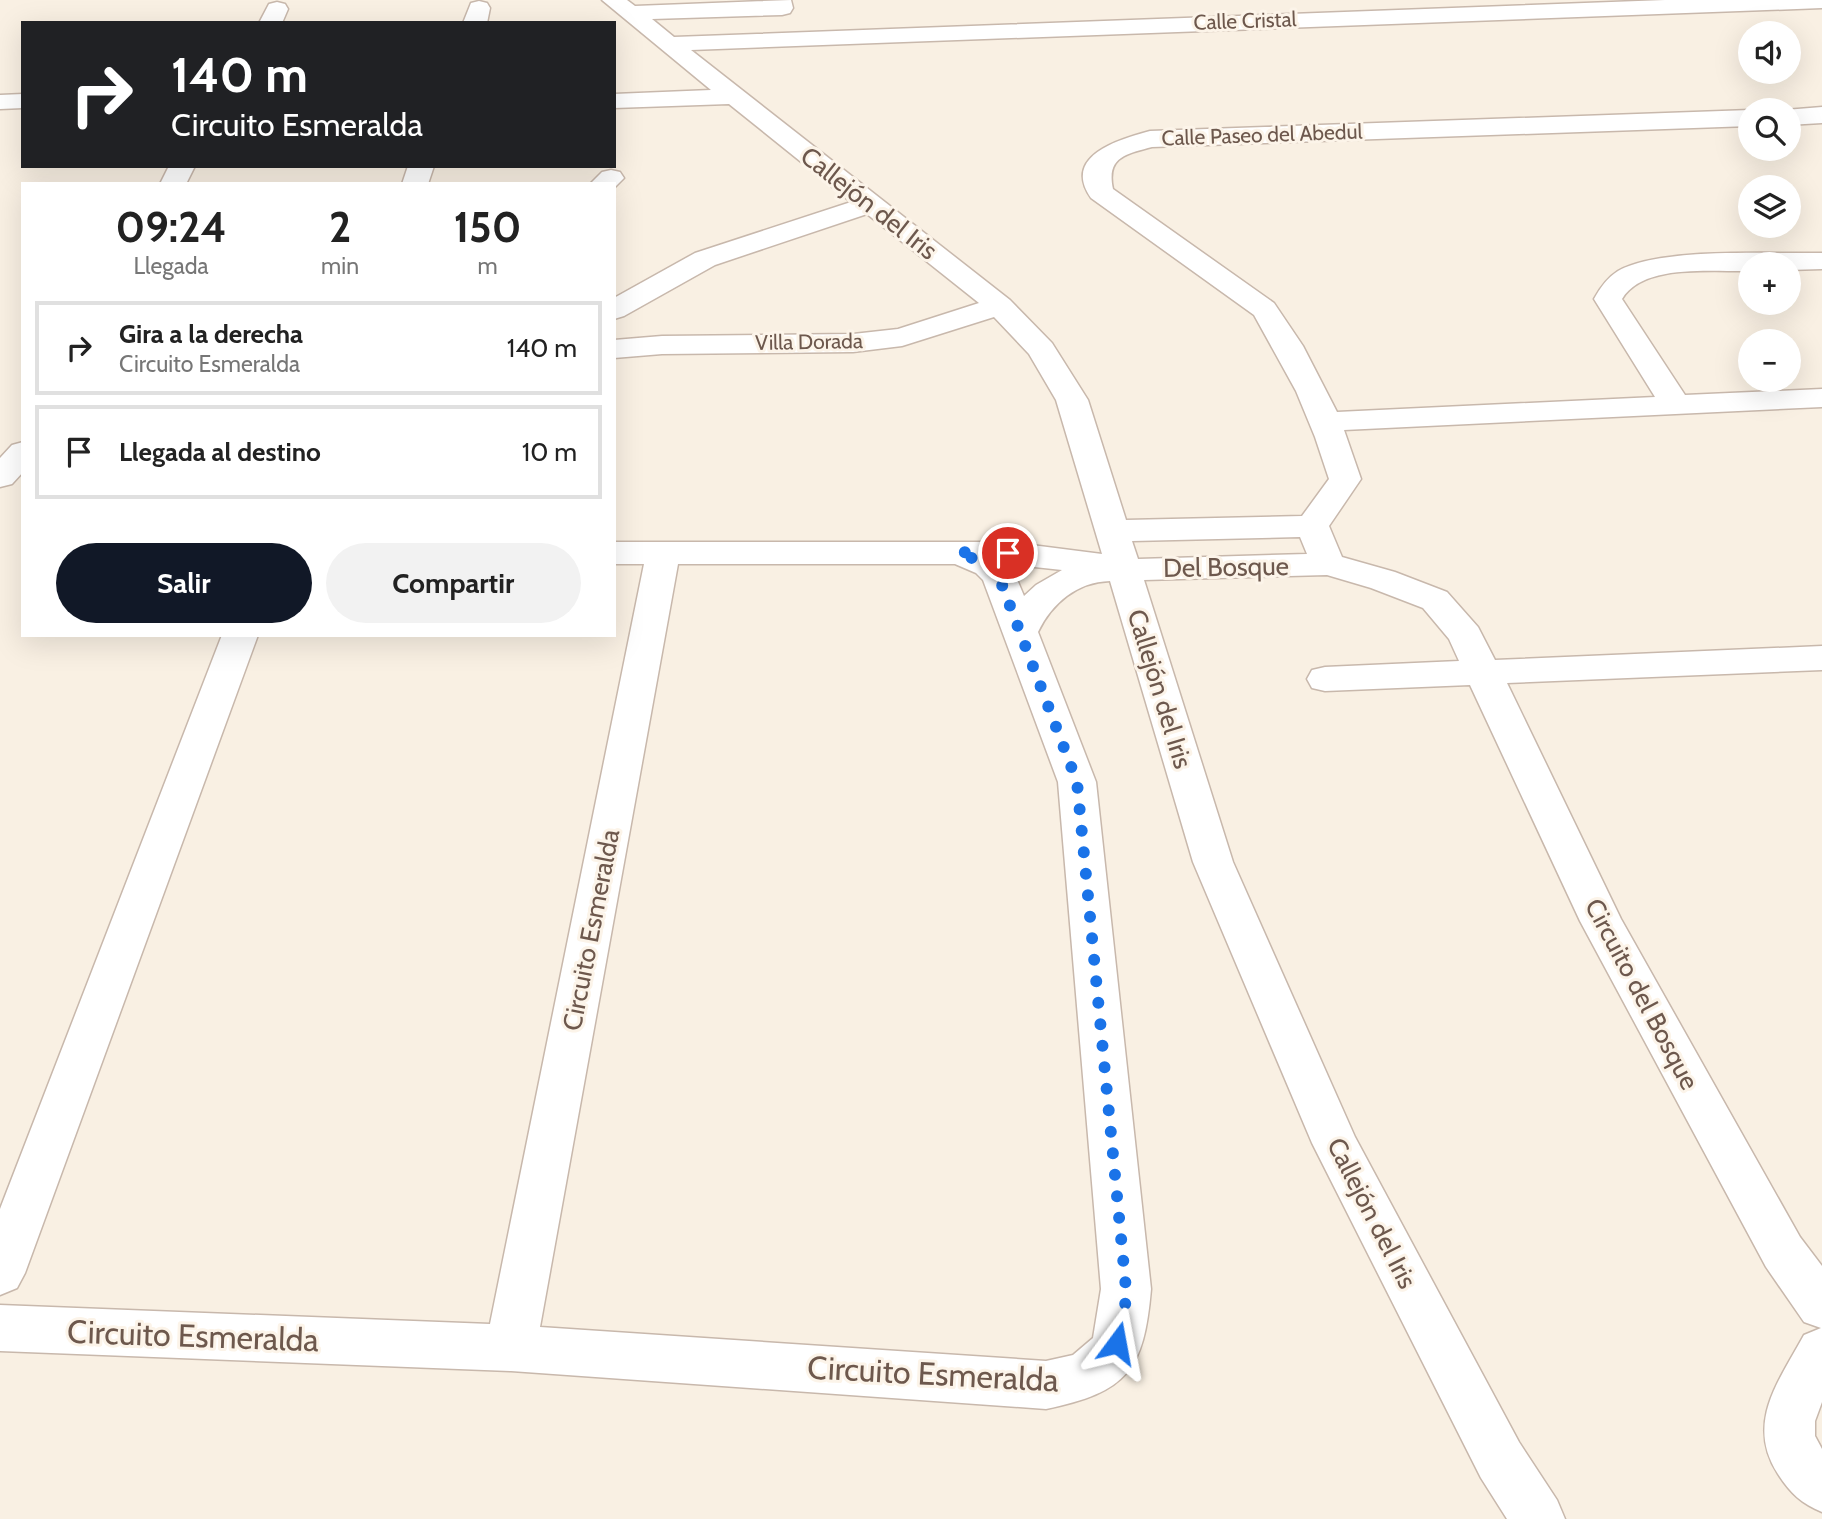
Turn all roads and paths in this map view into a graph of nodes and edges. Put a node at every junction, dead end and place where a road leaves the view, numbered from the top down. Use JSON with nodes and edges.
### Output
{"nodes":[{"id":1,"x":780,"y":0,"type":"edge"},
{"id":2,"x":1815,"y":1,"type":"edge"},
{"id":3,"x":1592,"y":4,"type":"edge"},
{"id":4,"x":621,"y":7,"type":"edge"},
{"id":5,"x":666,"y":58,"type":"junction"},
{"id":6,"x":734,"y":96,"type":"junction"},
{"id":7,"x":21,"y":101,"type":"edge"},
{"id":8,"x":616,"y":101,"type":"edge"},
{"id":9,"x":0,"y":103,"type":"edge"},
{"id":10,"x":1822,"y":116,"type":"edge"},
{"id":11,"x":1801,"y":117,"type":"edge"},
{"id":12,"x":1738,"y":118,"type":"edge"},
{"id":13,"x":21,"y":121,"type":"edge"},
{"id":14,"x":0,"y":122,"type":"edge"},
{"id":15,"x":871,"y":204,"type":"junction"},
{"id":16,"x":1822,"y":261,"type":"edge"},
{"id":17,"x":1000,"y":306,"type":"junction"},
{"id":18,"x":616,"y":309,"type":"edge"},
{"id":19,"x":616,"y":349,"type":"edge"},
{"id":20,"x":1822,"y":398,"type":"edge"},
{"id":21,"x":1676,"y":405,"type":"junction"},
{"id":22,"x":1325,"y":422,"type":"junction"},
{"id":23,"x":21,"y":454,"type":"edge"},
{"id":24,"x":0,"y":477,"type":"edge"},
{"id":25,"x":1312,"y":526,"type":"junction"},
{"id":26,"x":1112,"y":531,"type":"junction"},
{"id":27,"x":958,"y":552,"type":"junction"},
{"id":28,"x":616,"y":553,"type":"edge"},
{"id":29,"x":663,"y":553,"type":"junction"},
{"id":30,"x":1328,"y":564,"type":"junction"},
{"id":31,"x":1123,"y":569,"type":"junction"},
{"id":32,"x":1021,"y":631,"type":"junction"},
{"id":33,"x":239,"y":637,"type":"edge"},
{"id":34,"x":1822,"y":657,"type":"edge"},
{"id":35,"x":1482,"y":671,"type":"junction"},
{"id":36,"x":1325,"y":679,"type":"dead end"},
{"id":37,"x":0,"y":1273,"type":"edge"},
{"id":38,"x":1822,"y":1306,"type":"edge"},
{"id":39,"x":0,"y":1328,"type":"edge"},
{"id":40,"x":511,"y":1348,"type":"junction"},
{"id":41,"x":1822,"y":1351,"type":"edge"},
{"id":42,"x":1822,"y":1486,"type":"edge"},
{"id":43,"x":1538,"y":1519,"type":"edge"}],
"edges":[{"from":1,"to":4,"type":"street"},
{"from":2,"to":3,"type":"street","name":"Calle Cristal"},
{"from":3,"to":5,"type":"street","name":"Calle Cristal"},
{"from":4,"to":5,"type":"street","name":"Callejón del Iris"},
{"from":5,"to":6,"type":"street","name":"Callejón del Iris"},
{"from":6,"to":8,"type":"street"},
{"from":6,"to":15,"type":"street","name":"Callejón del Iris"},
{"from":7,"to":9,"type":"street"},
{"from":10,"to":11,"type":"street"},
{"from":12,"to":22,"type":"street","name":"Calle Paseo del Abedul"},
{"from":13,"to":14,"type":"street"},
{"from":15,"to":17,"type":"street","name":"Callejón del Iris"},
{"from":15,"to":18,"type":"street"},
{"from":16,"to":21,"type":"street"},
{"from":17,"to":19,"type":"street","name":"Villa Dorada"},
{"from":17,"to":26,"type":"street","name":"Callejón del Iris"},
{"from":20,"to":21,"type":"street"},
{"from":21,"to":22,"type":"street"},
{"from":22,"to":25,"type":"street","name":"Calle Paseo del Abedul"},
{"from":23,"to":24,"type":"street"},
{"from":25,"to":26,"type":"street"},
{"from":25,"to":30,"type":"street"},
{"from":26,"to":31,"type":"street","name":"Callejón del Iris"},
{"from":27,"to":29,"type":"street","name":"Circuito Esmeralda"},
{"from":27,"to":31,"type":"street","name":"Circuito Esmeralda"},
{"from":27,"to":32,"type":"street","name":"Circuito Esmeralda"},
{"from":28,"to":29,"type":"street","name":"Circuito Esmeralda"},
{"from":29,"to":40,"type":"street","name":"Circuito Esmeralda"},
{"from":30,"to":31,"type":"street","name":"Del Bosque"},
{"from":30,"to":35,"type":"street"},
{"from":31,"to":32,"type":"street"},
{"from":31,"to":43,"type":"street","name":"Callejón del Iris"},
{"from":32,"to":40,"type":"street","name":"Circuito Esmeralda"},
{"from":33,"to":37,"type":"street"},
{"from":34,"to":35,"type":"street"},
{"from":35,"to":36,"type":"street"},
{"from":35,"to":38,"type":"street","name":"Circuito del Bosque"},
{"from":39,"to":40,"type":"street","name":"Circuito Esmeralda"},
{"from":41,"to":42,"type":"street"}]}
